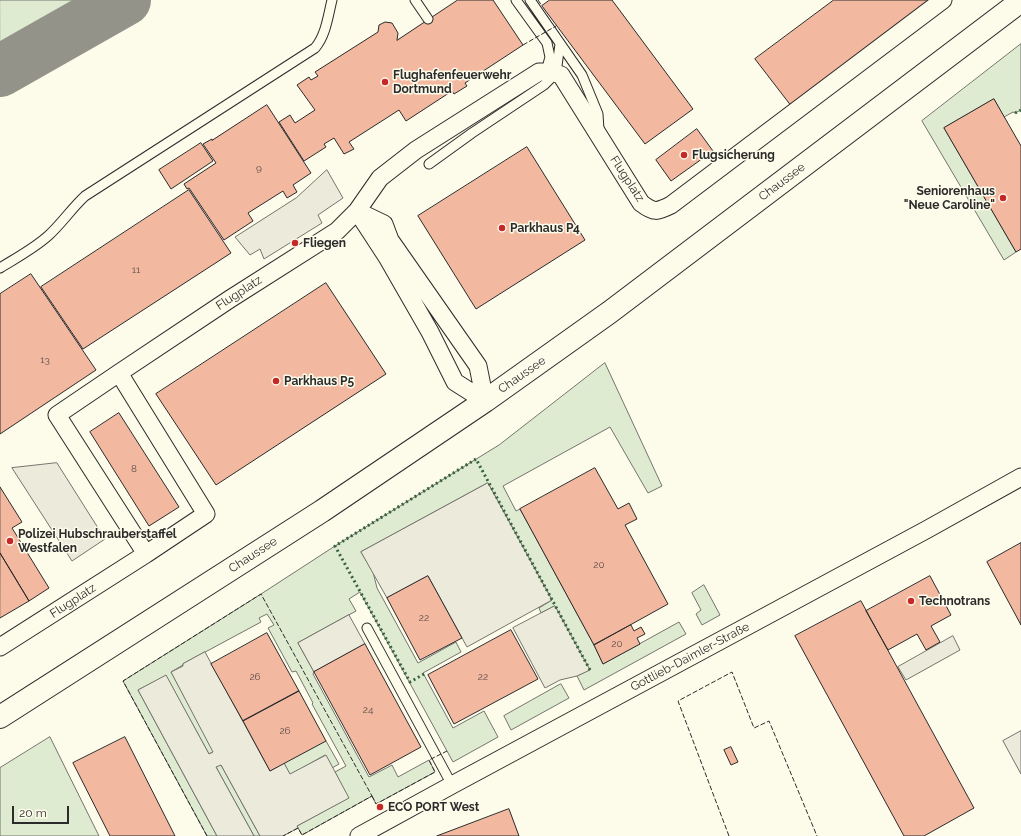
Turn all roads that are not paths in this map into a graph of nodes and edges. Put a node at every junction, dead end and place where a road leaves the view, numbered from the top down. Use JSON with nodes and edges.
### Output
{"nodes":[{"id":1,"x":332,"y":0,"type":"edge"},
{"id":2,"x":415,"y":0,"type":"edge"},
{"id":3,"x":516,"y":0,"type":"edge"},
{"id":4,"x":530,"y":0,"type":"edge"},
{"id":5,"x":943,"y":0,"type":"edge"},
{"id":6,"x":1021,"y":0,"type":"edge"},
{"id":7,"x":428,"y":19,"type":"dead end"},
{"id":8,"x":560,"y":44,"type":"junction"},
{"id":9,"x":551,"y":73,"type":"junction"},
{"id":10,"x":599,"y":135,"type":"junction"},
{"id":11,"x":429,"y":164,"type":"dead end"},
{"id":12,"x":357,"y":211,"type":"junction"},
{"id":13,"x":0,"y":268,"type":"edge"},
{"id":14,"x":119,"y":372,"type":"junction"},
{"id":15,"x":485,"y":401,"type":"junction"},
{"id":16,"x":1021,"y":477,"type":"edge"},
{"id":17,"x":146,"y":554,"type":"junction"},
{"id":18,"x":366,"y":628,"type":"dead end"},
{"id":19,"x":0,"y":647,"type":"edge"},
{"id":20,"x":0,"y":717,"type":"edge"},
{"id":21,"x":452,"y":785,"type":"junction"},
{"id":22,"x":360,"y":836,"type":"edge"}],
"edges":[{"from":1,"to":13,"type":"lane"},
{"from":2,"to":7,"type":"lane"},
{"from":3,"to":9,"type":"lane"},
{"from":4,"to":8,"type":"lane"},
{"from":5,"to":10,"type":"street","name":"Flugplatz"},
{"from":6,"to":15,"type":"main road","name":"Chaussee"},
{"from":8,"to":9,"type":"lane"},
{"from":8,"to":10,"type":"lane"},
{"from":9,"to":10,"type":"street","name":"Flugplatz"},
{"from":9,"to":11,"type":"lane"},
{"from":9,"to":12,"type":"street","name":"Flugplatz"},
{"from":12,"to":14,"type":"street","name":"Flugplatz"},
{"from":12,"to":15,"type":"street"},
{"from":12,"to":15,"type":"street"},
{"from":14,"to":17,"type":"street","name":"Flugplatz"},
{"from":14,"to":17,"type":"street","name":"Flugplatz"},
{"from":15,"to":20,"type":"main road","name":"Chaussee"},
{"from":16,"to":21,"type":"street","name":"Gottlieb-Daimler-Straße"},
{"from":17,"to":19,"type":"street","name":"Flugplatz"},
{"from":18,"to":21,"type":"lane"},
{"from":21,"to":22,"type":"street","name":"Gottlieb-Daimler-Straße"}]}
